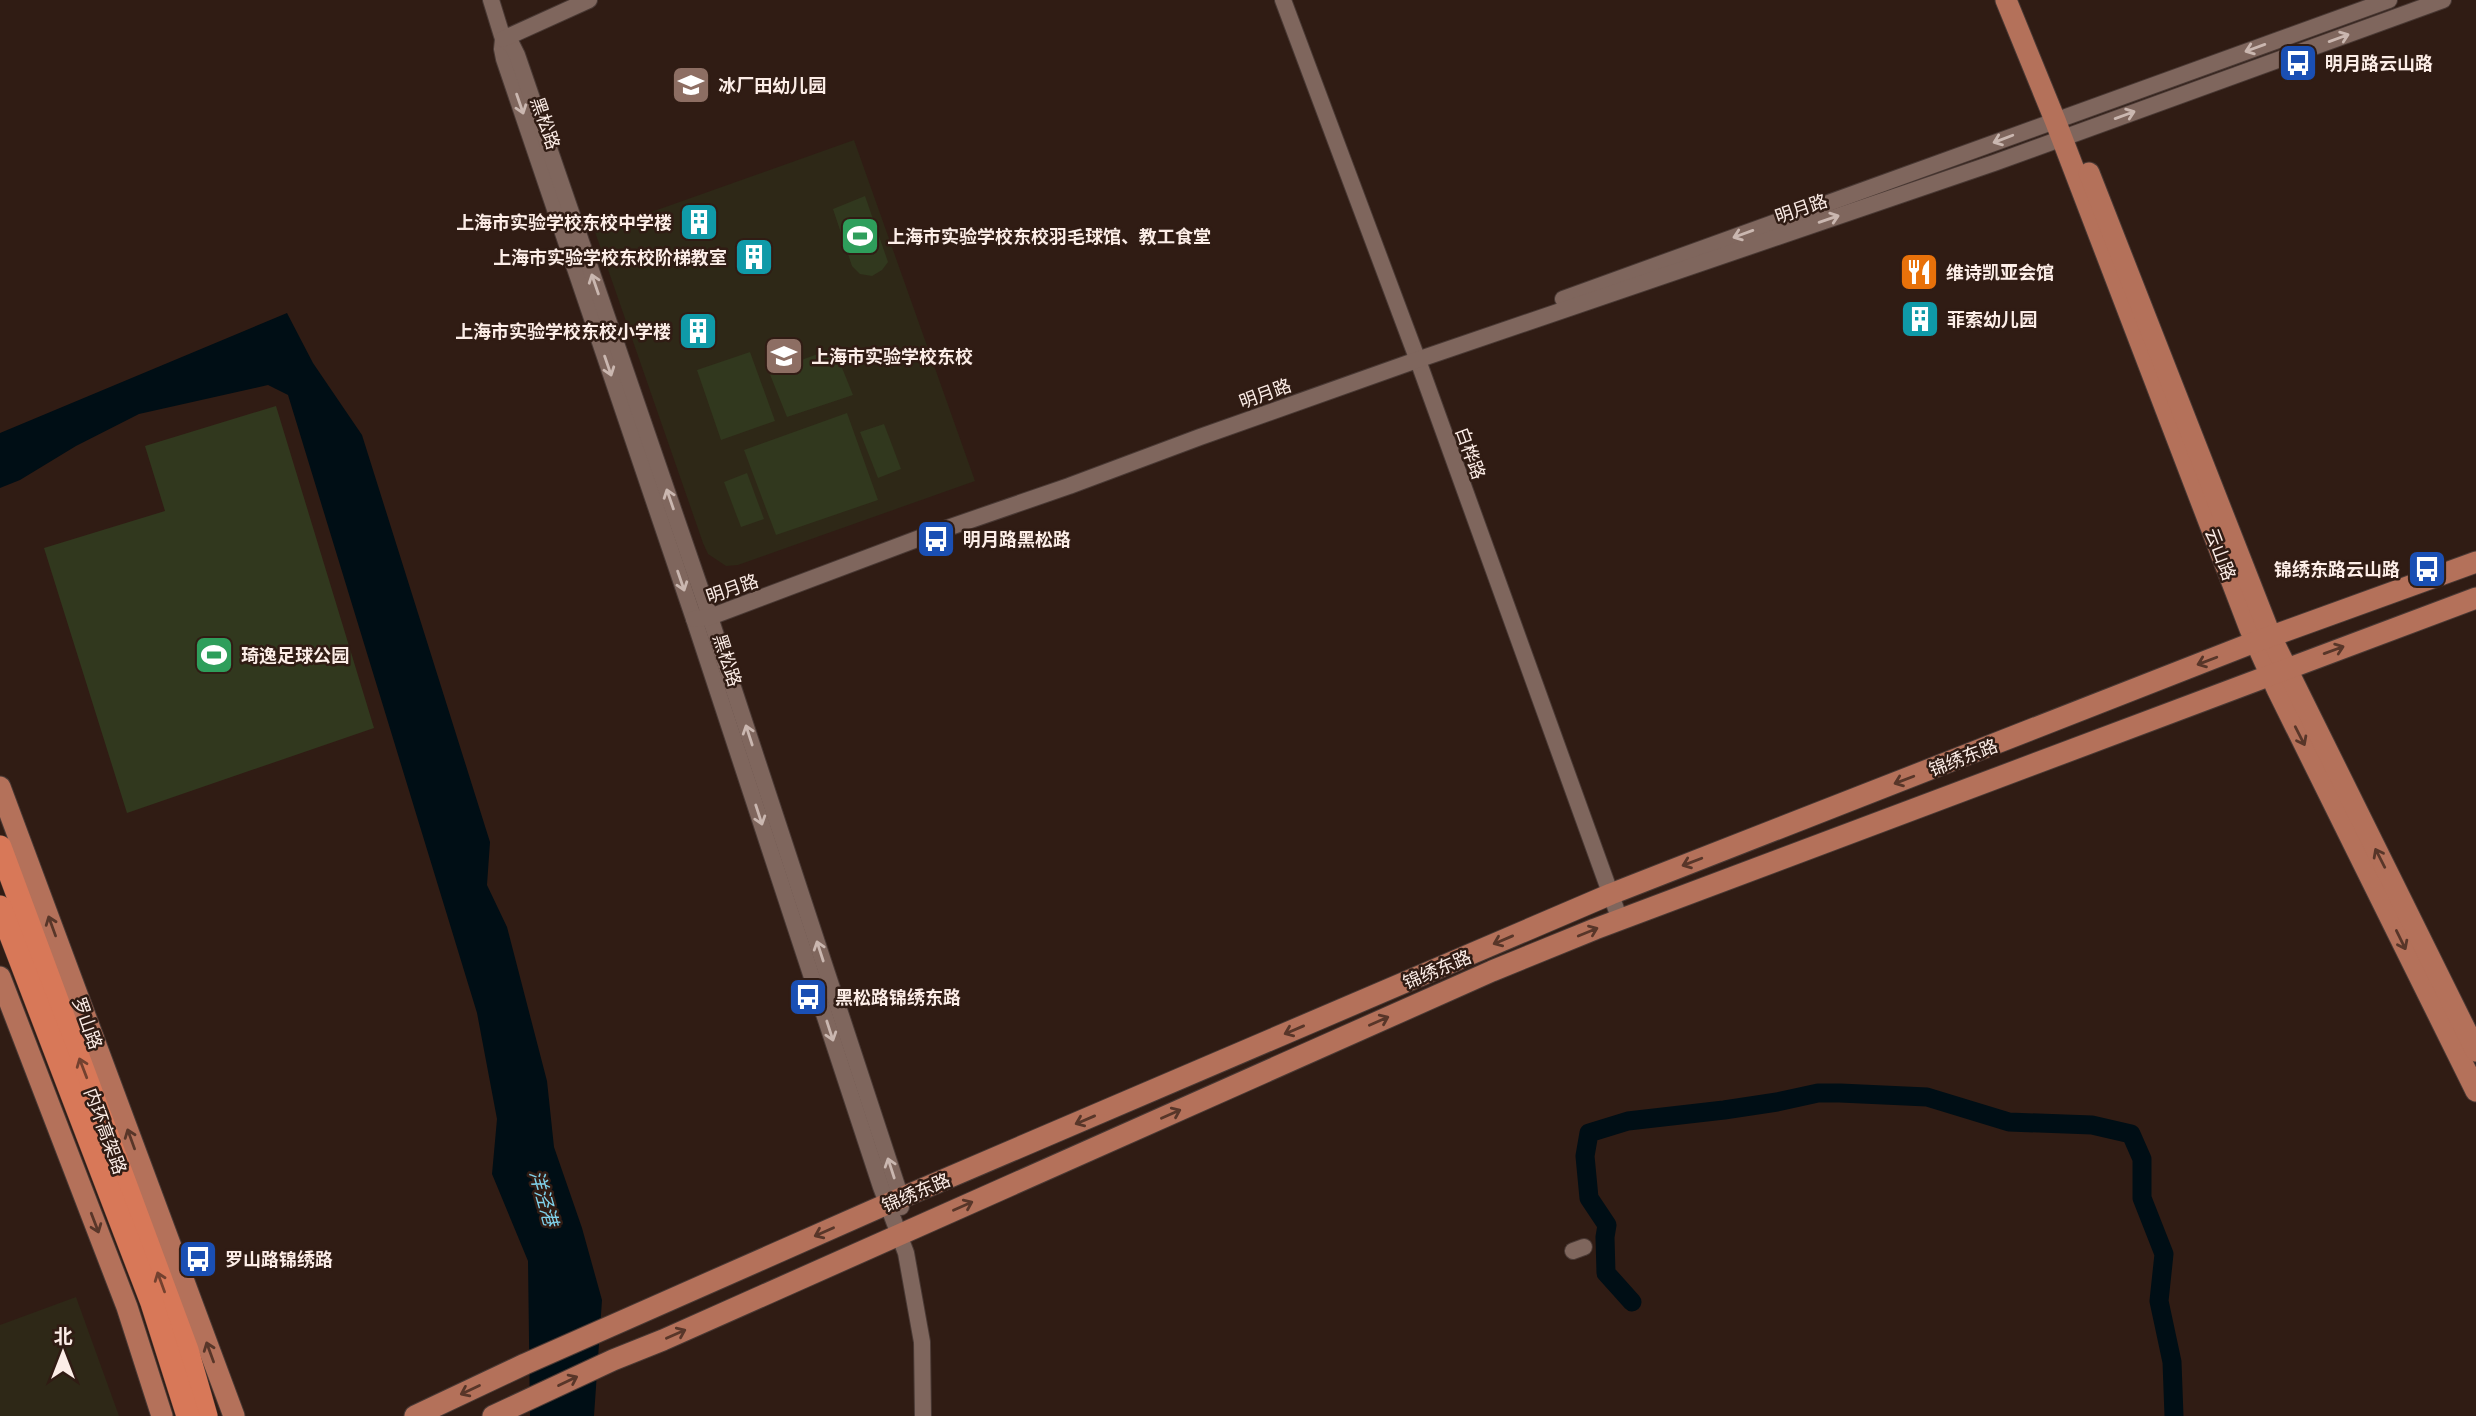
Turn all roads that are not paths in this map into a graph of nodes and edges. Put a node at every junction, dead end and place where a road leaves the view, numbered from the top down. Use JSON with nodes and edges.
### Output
{"nodes":[{"id":1,"x":491,"y":0,"type":"edge"},
{"id":2,"x":589,"y":0,"type":"edge"},
{"id":3,"x":1283,"y":0,"type":"edge"},
{"id":4,"x":2006,"y":0,"type":"edge"},
{"id":5,"x":2020,"y":0,"type":"edge"},
{"id":6,"x":2389,"y":0,"type":"edge"},
{"id":7,"x":2443,"y":0,"type":"edge"},
{"id":8,"x":503,"y":39,"type":"junction"},
{"id":9,"x":2064,"y":127,"type":"junction"},
{"id":10,"x":1415,"y":356,"type":"junction"},
{"id":11,"x":2476,"y":562,"type":"edge"},
{"id":12,"x":2476,"y":598,"type":"edge"},
{"id":13,"x":704,"y":615,"type":"junction"},
{"id":14,"x":2264,"y":639,"type":"junction"},
{"id":15,"x":2278,"y":672,"type":"junction"},
{"id":16,"x":0,"y":787,"type":"edge"},
{"id":17,"x":0,"y":847,"type":"edge"},
{"id":18,"x":1611,"y":894,"type":"junction"},
{"id":19,"x":0,"y":907,"type":"edge"},
{"id":20,"x":1620,"y":920,"type":"junction"},
{"id":21,"x":35,"y":970,"type":"junction"},
{"id":22,"x":0,"y":977,"type":"edge"},
{"id":23,"x":2476,"y":1051,"type":"edge"},
{"id":24,"x":2476,"y":1091,"type":"edge"},
{"id":25,"x":894,"y":1201,"type":"junction"},
{"id":26,"x":903,"y":1243,"type":"junction"},
{"id":27,"x":162,"y":1416,"type":"edge"},
{"id":28,"x":188,"y":1416,"type":"edge"},
{"id":29,"x":206,"y":1416,"type":"edge"},
{"id":30,"x":234,"y":1416,"type":"edge"},
{"id":31,"x":415,"y":1416,"type":"edge"},
{"id":32,"x":493,"y":1416,"type":"edge"},
{"id":33,"x":923,"y":1416,"type":"edge"}],
"edges":[{"from":1,"to":8,"type":"street","name":"黑松路"},
{"from":2,"to":8,"type":"street"},
{"from":3,"to":10,"type":"street","name":"白桦路"},
{"from":4,"to":9,"type":"main road","name":"云山路"},
{"from":5,"to":9,"type":"main road","name":"云山路"},
{"from":6,"to":9,"type":"street","name":"明月路","one_way":true},
{"from":9,"to":7,"type":"street","name":"明月路","one_way":true},
{"from":8,"to":13,"type":"street","name":"黑松路"},
{"from":9,"to":10,"type":"street","name":"明月路"},
{"from":9,"to":14,"type":"main road","name":"云山路"},
{"from":10,"to":13,"type":"street","name":"明月路"},
{"from":10,"to":18,"type":"street","name":"白桦路"},
{"from":11,"to":14,"type":"main road","name":"锦绣东路"},
{"from":15,"to":12,"type":"main road","name":"锦绣东路","one_way":true},
{"from":13,"to":25,"type":"street","name":"黑松路"},
{"from":14,"to":15,"type":"main road","name":"云山路"},
{"from":14,"to":18,"type":"main road","name":"锦绣东路","one_way":true},
{"from":15,"to":20,"type":"main road","name":"锦绣东路"},
{"from":23,"to":15,"type":"main road","name":"云山路","one_way":true},
{"from":15,"to":24,"type":"main road","name":"云山路","one_way":true},
{"from":30,"to":16,"type":"main road","name":"罗山路","one_way":true},
{"from":17,"to":21,"type":"highway","name":"内环高架路"},
{"from":18,"to":20,"type":"street","name":"白桦路"},
{"from":18,"to":25,"type":"main road","name":"锦绣东路","one_way":true},
{"from":19,"to":21,"type":"highway","name":"内环高架路"},
{"from":26,"to":20,"type":"main road","name":"锦绣东路","one_way":true},
{"from":21,"to":28,"type":"highway","name":"内环高架路"},
{"from":29,"to":21,"type":"highway","name":"内环高架路","one_way":true},
{"from":22,"to":27,"type":"main road","one_way":true},
{"from":25,"to":26,"type":"street","name":"黑松路"},
{"from":25,"to":31,"type":"main road","name":"锦绣东路","one_way":true},
{"from":32,"to":26,"type":"main road","name":"锦绣东路","one_way":true},
{"from":26,"to":33,"type":"street","name":"黑松路"}]}
